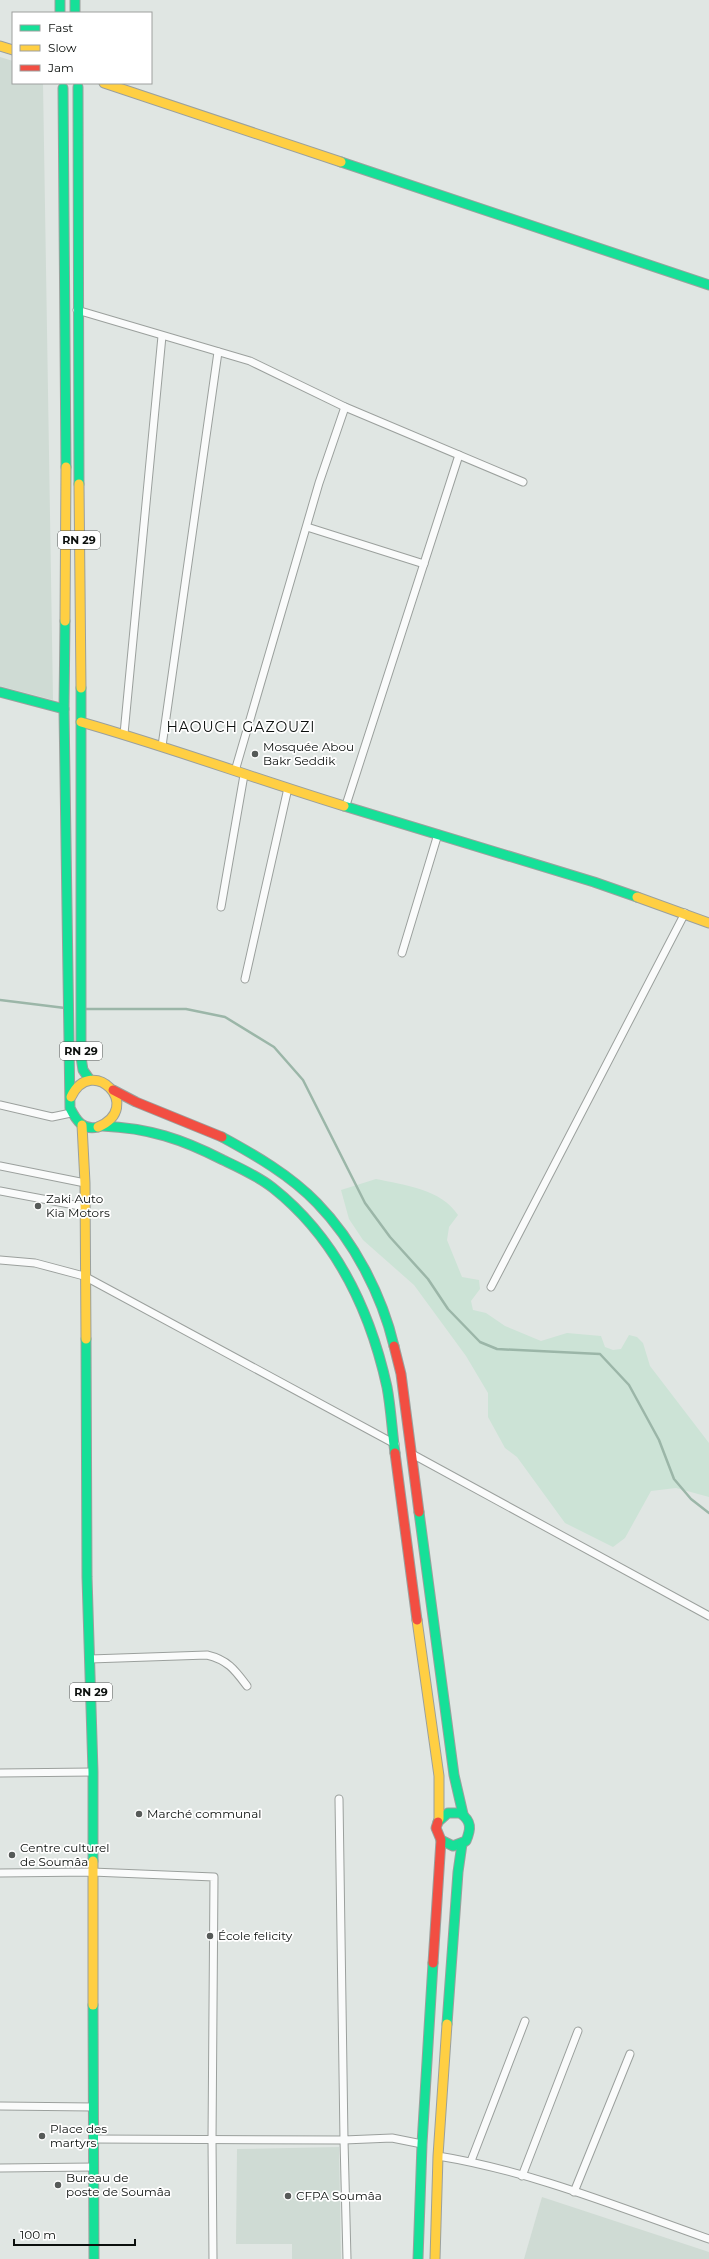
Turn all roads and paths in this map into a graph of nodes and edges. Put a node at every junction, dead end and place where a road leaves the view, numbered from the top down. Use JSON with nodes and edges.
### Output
{"nodes":[{"id":1,"x":60,"y":0,"type":"edge"},
{"id":2,"x":75,"y":0,"type":"edge"},
{"id":3,"x":60,"y":12,"type":"edge"},
{"id":4,"x":75,"y":12,"type":"edge"},
{"id":5,"x":0,"y":46,"type":"edge"},
{"id":6,"x":12,"y":50,"type":"edge"},
{"id":7,"x":107,"y":84,"type":"edge"},
{"id":8,"x":58,"y":85,"type":"edge"},
{"id":9,"x":81,"y":85,"type":"edge"},
{"id":10,"x":709,"y":285,"type":"edge"},
{"id":11,"x":77,"y":310,"type":"junction"},
{"id":12,"x":162,"y":336,"type":"junction"},
{"id":13,"x":218,"y":352,"type":"junction"},
{"id":14,"x":345,"y":407,"type":"junction"},
{"id":15,"x":459,"y":455,"type":"junction"},
{"id":16,"x":523,"y":482,"type":"dead end"},
{"id":17,"x":307,"y":527,"type":"junction"},
{"id":18,"x":424,"y":564,"type":"junction"},
{"id":19,"x":0,"y":692,"type":"edge"},
{"id":20,"x":64,"y":709,"type":"junction"},
{"id":21,"x":81,"y":722,"type":"junction"},
{"id":22,"x":124,"y":734,"type":"junction"},
{"id":23,"x":162,"y":746,"type":"junction"},
{"id":24,"x":235,"y":771,"type":"junction"},
{"id":25,"x":244,"y":774,"type":"junction"},
{"id":26,"x":288,"y":788,"type":"junction"},
{"id":27,"x":346,"y":805,"type":"junction"},
{"id":28,"x":438,"y":834,"type":"junction"},
{"id":29,"x":221,"y":907,"type":"dead end"},
{"id":30,"x":685,"y":913,"type":"junction"},
{"id":31,"x":709,"y":922,"type":"edge"},
{"id":32,"x":402,"y":953,"type":"dead end"},
{"id":33,"x":245,"y":979,"type":"dead end"},
{"id":34,"x":90,"y":1080,"type":"junction"},
{"id":35,"x":113,"y":1090,"type":"junction"},
{"id":36,"x":71,"y":1097,"type":"junction"},
{"id":37,"x":0,"y":1105,"type":"edge"},
{"id":38,"x":71,"y":1113,"type":"junction"},
{"id":39,"x":82,"y":1125,"type":"junction"},
{"id":40,"x":102,"y":1126,"type":"junction"},
{"id":41,"x":0,"y":1166,"type":"edge"},
{"id":42,"x":85,"y":1183,"type":"junction"},
{"id":43,"x":0,"y":1191,"type":"edge"},
{"id":44,"x":85,"y":1207,"type":"junction"},
{"id":45,"x":0,"y":1260,"type":"edge"},
{"id":46,"x":84,"y":1276,"type":"junction"},
{"id":47,"x":491,"y":1287,"type":"dead end"},
{"id":48,"x":394,"y":1444,"type":"junction"},
{"id":49,"x":412,"y":1454,"type":"junction"},
{"id":50,"x":709,"y":1616,"type":"edge"},
{"id":51,"x":90,"y":1660,"type":"junction"},
{"id":52,"x":247,"y":1686,"type":"dead end"},
{"id":53,"x":93,"y":1772,"type":"junction"},
{"id":54,"x":0,"y":1773,"type":"edge"},
{"id":55,"x":339,"y":1799,"type":"dead end"},
{"id":56,"x":463,"y":1814,"type":"junction"},
{"id":57,"x":439,"y":1819,"type":"junction"},
{"id":58,"x":441,"y":1840,"type":"junction"},
{"id":59,"x":462,"y":1844,"type":"junction"},
{"id":60,"x":92,"y":1872,"type":"junction"},
{"id":61,"x":0,"y":1873,"type":"edge"},
{"id":62,"x":525,"y":2021,"type":"dead end"},
{"id":63,"x":578,"y":2032,"type":"dead end"},
{"id":64,"x":630,"y":2054,"type":"dead end"},
{"id":65,"x":0,"y":2106,"type":"edge"},
{"id":66,"x":93,"y":2107,"type":"junction"},
{"id":67,"x":93,"y":2139,"type":"junction"},
{"id":68,"x":212,"y":2140,"type":"junction"},
{"id":69,"x":344,"y":2140,"type":"junction"},
{"id":70,"x":422,"y":2144,"type":"junction"},
{"id":71,"x":438,"y":2156,"type":"junction"},
{"id":72,"x":471,"y":2161,"type":"junction"},
{"id":73,"x":94,"y":2167,"type":"junction"},
{"id":74,"x":0,"y":2168,"type":"edge"},
{"id":75,"x":522,"y":2176,"type":"junction"},
{"id":76,"x":574,"y":2192,"type":"junction"},
{"id":77,"x":709,"y":2239,"type":"edge"},
{"id":78,"x":94,"y":2259,"type":"edge"},
{"id":79,"x":213,"y":2259,"type":"edge"},
{"id":80,"x":347,"y":2259,"type":"edge"},
{"id":81,"x":418,"y":2259,"type":"edge"},
{"id":82,"x":435,"y":2259,"type":"edge"}],
"edges":[{"from":1,"to":3,"type":"main road"},
{"from":2,"to":4,"type":"main road"},
{"from":5,"to":6,"type":"main road"},
{"from":7,"to":10,"type":"main road"},
{"from":8,"to":9,"type":"main road"},
{"from":8,"to":20,"type":"main road"},
{"from":9,"to":11,"type":"main road","number":"RN 29"},
{"from":11,"to":12,"type":"street"},
{"from":11,"to":21,"type":"main road","number":"RN 29"},
{"from":12,"to":13,"type":"street"},
{"from":12,"to":22,"type":"street"},
{"from":13,"to":14,"type":"street"},
{"from":13,"to":23,"type":"street"},
{"from":14,"to":15,"type":"street"},
{"from":14,"to":17,"type":"street"},
{"from":15,"to":16,"type":"street"},
{"from":15,"to":18,"type":"street"},
{"from":17,"to":18,"type":"street"},
{"from":17,"to":24,"type":"street"},
{"from":18,"to":27,"type":"street"},
{"from":19,"to":20,"type":"main road"},
{"from":20,"to":36,"type":"main road"},
{"from":21,"to":22,"type":"main road"},
{"from":21,"to":34,"type":"main road","number":"RN 29"},
{"from":22,"to":23,"type":"main road"},
{"from":23,"to":24,"type":"main road"},
{"from":24,"to":25,"type":"main road"},
{"from":25,"to":26,"type":"main road"},
{"from":25,"to":29,"type":"street"},
{"from":26,"to":27,"type":"main road"},
{"from":26,"to":33,"type":"street"},
{"from":27,"to":28,"type":"main road"},
{"from":28,"to":30,"type":"main road"},
{"from":28,"to":32,"type":"street"},
{"from":30,"to":31,"type":"main road"},
{"from":30,"to":47,"type":"street"},
{"from":34,"to":35,"type":"main road"},
{"from":34,"to":36,"type":"main road"},
{"from":35,"to":40,"type":"main road"},
{"from":35,"to":49,"type":"main road"},
{"from":36,"to":38,"type":"main road"},
{"from":37,"to":38,"type":"street"},
{"from":38,"to":39,"type":"main road"},
{"from":39,"to":40,"type":"main road"},
{"from":39,"to":42,"type":"main road","number":"RN 29"},
{"from":40,"to":48,"type":"main road"},
{"from":41,"to":42,"type":"street"},
{"from":42,"to":44,"type":"main road","number":"RN 29"},
{"from":43,"to":44,"type":"street"},
{"from":44,"to":46,"type":"main road","number":"RN 29"},
{"from":45,"to":46,"type":"street"},
{"from":46,"to":48,"type":"street"},
{"from":46,"to":51,"type":"main road","number":"RN 29"},
{"from":48,"to":57,"type":"main road"},
{"from":49,"to":50,"type":"street"},
{"from":49,"to":56,"type":"main road"},
{"from":51,"to":52,"type":"street"},
{"from":51,"to":53,"type":"main road","number":"RN 29"},
{"from":53,"to":54,"type":"street"},
{"from":53,"to":60,"type":"main road","number":"RN 29"},
{"from":55,"to":69,"type":"street"},
{"from":56,"to":57,"type":"main road"},
{"from":56,"to":59,"type":"main road"},
{"from":57,"to":58,"type":"main road"},
{"from":58,"to":59,"type":"main road"},
{"from":58,"to":70,"type":"main road"},
{"from":59,"to":71,"type":"main road"},
{"from":60,"to":61,"type":"street"},
{"from":60,"to":66,"type":"main road","number":"RN 29"},
{"from":60,"to":68,"type":"street"},
{"from":62,"to":72,"type":"street"},
{"from":63,"to":75,"type":"street"},
{"from":64,"to":76,"type":"street"},
{"from":65,"to":66,"type":"street"},
{"from":66,"to":67,"type":"main road","number":"RN 29"},
{"from":67,"to":68,"type":"street"},
{"from":67,"to":73,"type":"main road","number":"RN 29"},
{"from":68,"to":69,"type":"street"},
{"from":68,"to":79,"type":"street"},
{"from":69,"to":70,"type":"street"},
{"from":69,"to":80,"type":"street"},
{"from":70,"to":81,"type":"main road"},
{"from":71,"to":72,"type":"street"},
{"from":71,"to":82,"type":"main road"},
{"from":72,"to":75,"type":"street"},
{"from":73,"to":74,"type":"street"},
{"from":73,"to":78,"type":"main road","number":"RN 29"},
{"from":75,"to":76,"type":"street"},
{"from":76,"to":77,"type":"street"}]}
